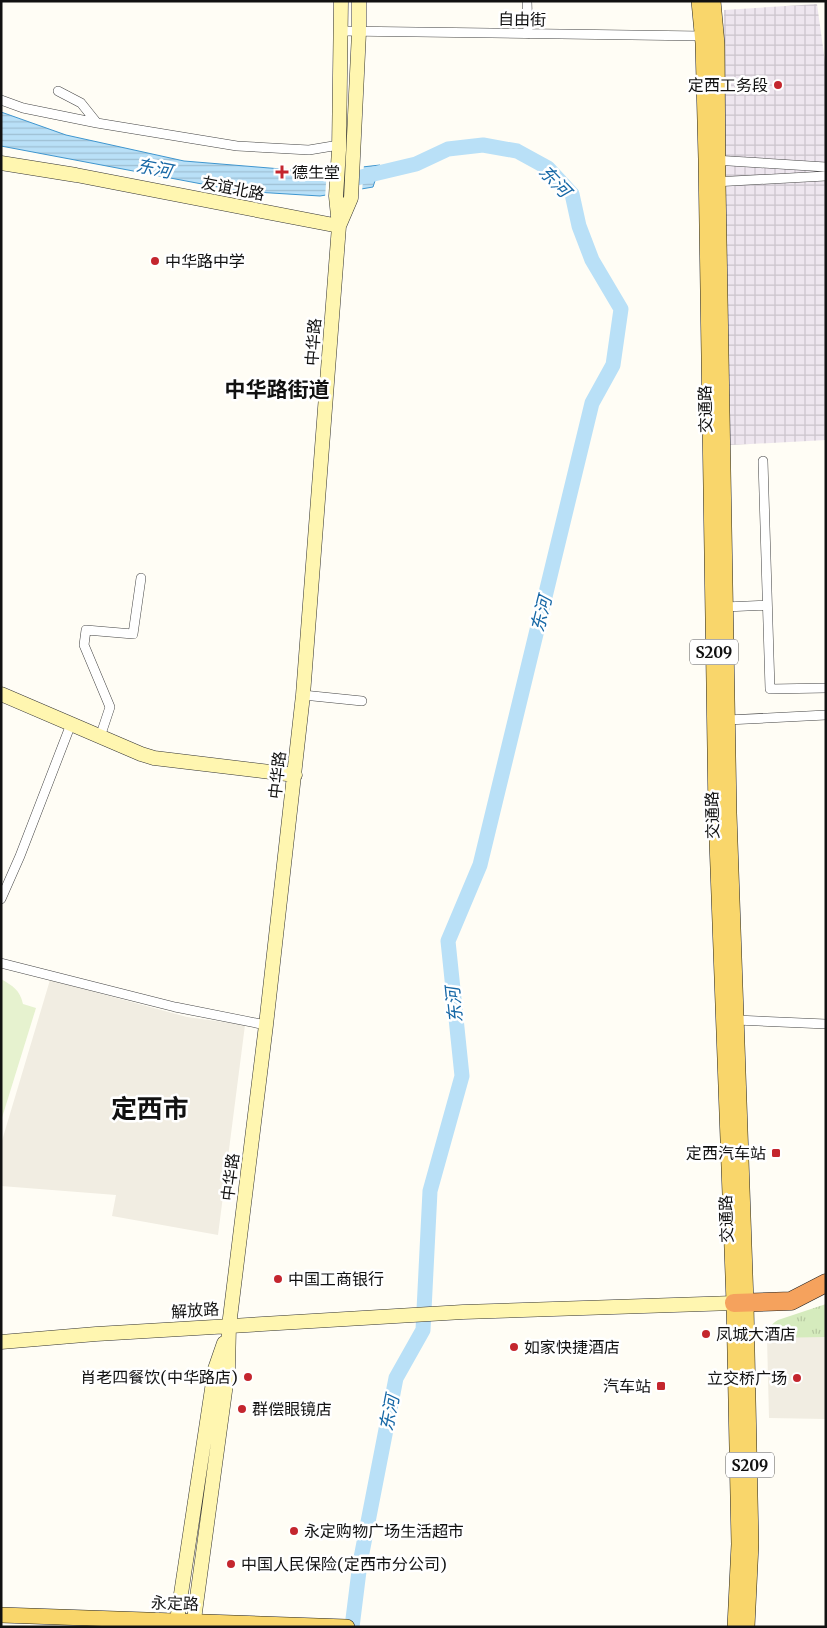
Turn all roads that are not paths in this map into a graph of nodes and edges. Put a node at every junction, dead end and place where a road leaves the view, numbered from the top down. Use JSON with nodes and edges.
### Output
{"nodes":[{"id":1,"x":342,"y":1,"type":"edge"},
{"id":2,"x":359,"y":1,"type":"edge"},
{"id":3,"x":528,"y":1,"type":"edge"},
{"id":4,"x":699,"y":1,"type":"edge"},
{"id":5,"x":713,"y":1,"type":"edge"},
{"id":6,"x":342,"y":31,"type":"junction"},
{"id":7,"x":359,"y":32,"type":"junction"},
{"id":8,"x":528,"y":34,"type":"junction"},
{"id":9,"x":702,"y":36,"type":"junction"},
{"id":10,"x":58,"y":91,"type":"dead end"},
{"id":11,"x":1,"y":100,"type":"edge"},
{"id":12,"x":97,"y":123,"type":"junction"},
{"id":13,"x":339,"y":147,"type":"junction"},
{"id":14,"x":712,"y":160,"type":"junction"},
{"id":15,"x":1,"y":163,"type":"edge"},
{"id":16,"x":826,"y":167,"type":"edge"},
{"id":17,"x":826,"y":176,"type":"edge"},
{"id":18,"x":712,"y":182,"type":"junction"},
{"id":19,"x":339,"y":226,"type":"junction"},
{"id":20,"x":763,"y":461,"type":"dead end"},
{"id":21,"x":141,"y":578,"type":"dead end"},
{"id":22,"x":767,"y":605,"type":"junction"},
{"id":23,"x":726,"y":607,"type":"junction"},
{"id":24,"x":826,"y":688,"type":"edge"},
{"id":25,"x":1,"y":694,"type":"edge"},
{"id":26,"x":304,"y":694,"type":"junction"},
{"id":27,"x":362,"y":701,"type":"dead end"},
{"id":28,"x":826,"y":715,"type":"edge"},
{"id":29,"x":727,"y":720,"type":"junction"},
{"id":30,"x":71,"y":724,"type":"junction"},
{"id":31,"x":100,"y":737,"type":"junction"},
{"id":32,"x":295,"y":775,"type":"junction"},
{"id":33,"x":1,"y":899,"type":"edge"},
{"id":34,"x":1,"y":963,"type":"edge"},
{"id":35,"x":736,"y":1020,"type":"junction"},
{"id":36,"x":826,"y":1024,"type":"edge"},
{"id":37,"x":266,"y":1025,"type":"junction"},
{"id":38,"x":826,"y":1283,"type":"edge"},
{"id":39,"x":740,"y":1303,"type":"junction"},
{"id":40,"x":229,"y":1326,"type":"junction"},
{"id":41,"x":1,"y":1342,"type":"edge"},
{"id":42,"x":1,"y":1615,"type":"edge"},
{"id":43,"x":54,"y":1622,"type":"edge"},
{"id":44,"x":176,"y":1624,"type":"edge"},
{"id":45,"x":194,"y":1624,"type":"edge"},
{"id":46,"x":317,"y":1626,"type":"edge"},
{"id":47,"x":347,"y":1627,"type":"edge"},
{"id":48,"x":735,"y":1627,"type":"edge"},
{"id":49,"x":747,"y":1627,"type":"edge"}],
"edges":[{"from":1,"to":6,"type":"street","name":"中华路"},
{"from":2,"to":7,"type":"street","name":"中华路"},
{"from":3,"to":8,"type":"street"},
{"from":4,"to":9,"type":"main road","name":"交通路","number":"S209"},
{"from":5,"to":14,"type":"main road","name":"交通路","number":"S209"},
{"from":6,"to":7,"type":"street","name":"自由街"},
{"from":6,"to":13,"type":"street","name":"中华路"},
{"from":7,"to":8,"type":"street","name":"自由街"},
{"from":7,"to":19,"type":"street","name":"中华路"},
{"from":8,"to":9,"type":"street","name":"自由街"},
{"from":9,"to":14,"type":"main road","name":"交通路","number":"S209"},
{"from":10,"to":12,"type":"street"},
{"from":11,"to":12,"type":"street"},
{"from":12,"to":13,"type":"street"},
{"from":13,"to":19,"type":"street","name":"中华路"},
{"from":14,"to":16,"type":"street"},
{"from":14,"to":18,"type":"main road","name":"交通路","number":"S209"},
{"from":15,"to":19,"type":"street","name":"友谊北路"},
{"from":17,"to":18,"type":"street"},
{"from":18,"to":23,"type":"main road","name":"交通路","number":"S209"},
{"from":18,"to":39,"type":"main road","name":"交通路","number":"S209"},
{"from":19,"to":26,"type":"street","name":"中华路"},
{"from":20,"to":22,"type":"street"},
{"from":21,"to":31,"type":"street"},
{"from":22,"to":23,"type":"street"},
{"from":22,"to":24,"type":"street"},
{"from":23,"to":29,"type":"main road","name":"交通路","number":"S209"},
{"from":25,"to":30,"type":"street"},
{"from":26,"to":27,"type":"street"},
{"from":26,"to":32,"type":"street","name":"中华路"},
{"from":28,"to":29,"type":"street"},
{"from":29,"to":35,"type":"main road","name":"交通路","number":"S209"},
{"from":30,"to":31,"type":"street"},
{"from":30,"to":33,"type":"street"},
{"from":31,"to":32,"type":"street"},
{"from":32,"to":37,"type":"street","name":"中华路"},
{"from":34,"to":37,"type":"street"},
{"from":35,"to":36,"type":"street"},
{"from":35,"to":39,"type":"main road","name":"交通路","number":"S209"},
{"from":37,"to":40,"type":"street","name":"中华路"},
{"from":38,"to":39,"type":"highway"},
{"from":39,"to":40,"type":"street","name":"解放路"},
{"from":39,"to":48,"type":"main road","name":"交通路","number":"S209"},
{"from":39,"to":49,"type":"main road","name":"交通路","number":"S209"},
{"from":40,"to":41,"type":"street","name":"解放路"},
{"from":40,"to":44,"type":"street","name":"中华路"},
{"from":40,"to":45,"type":"street","name":"中华路"},
{"from":42,"to":43,"type":"main road","name":"永定路"},
{"from":43,"to":44,"type":"main road","name":"永定路"},
{"from":44,"to":45,"type":"main road","name":"永定路"},
{"from":45,"to":46,"type":"main road","name":"永定路"},
{"from":46,"to":47,"type":"main road","name":"永定路"}]}
